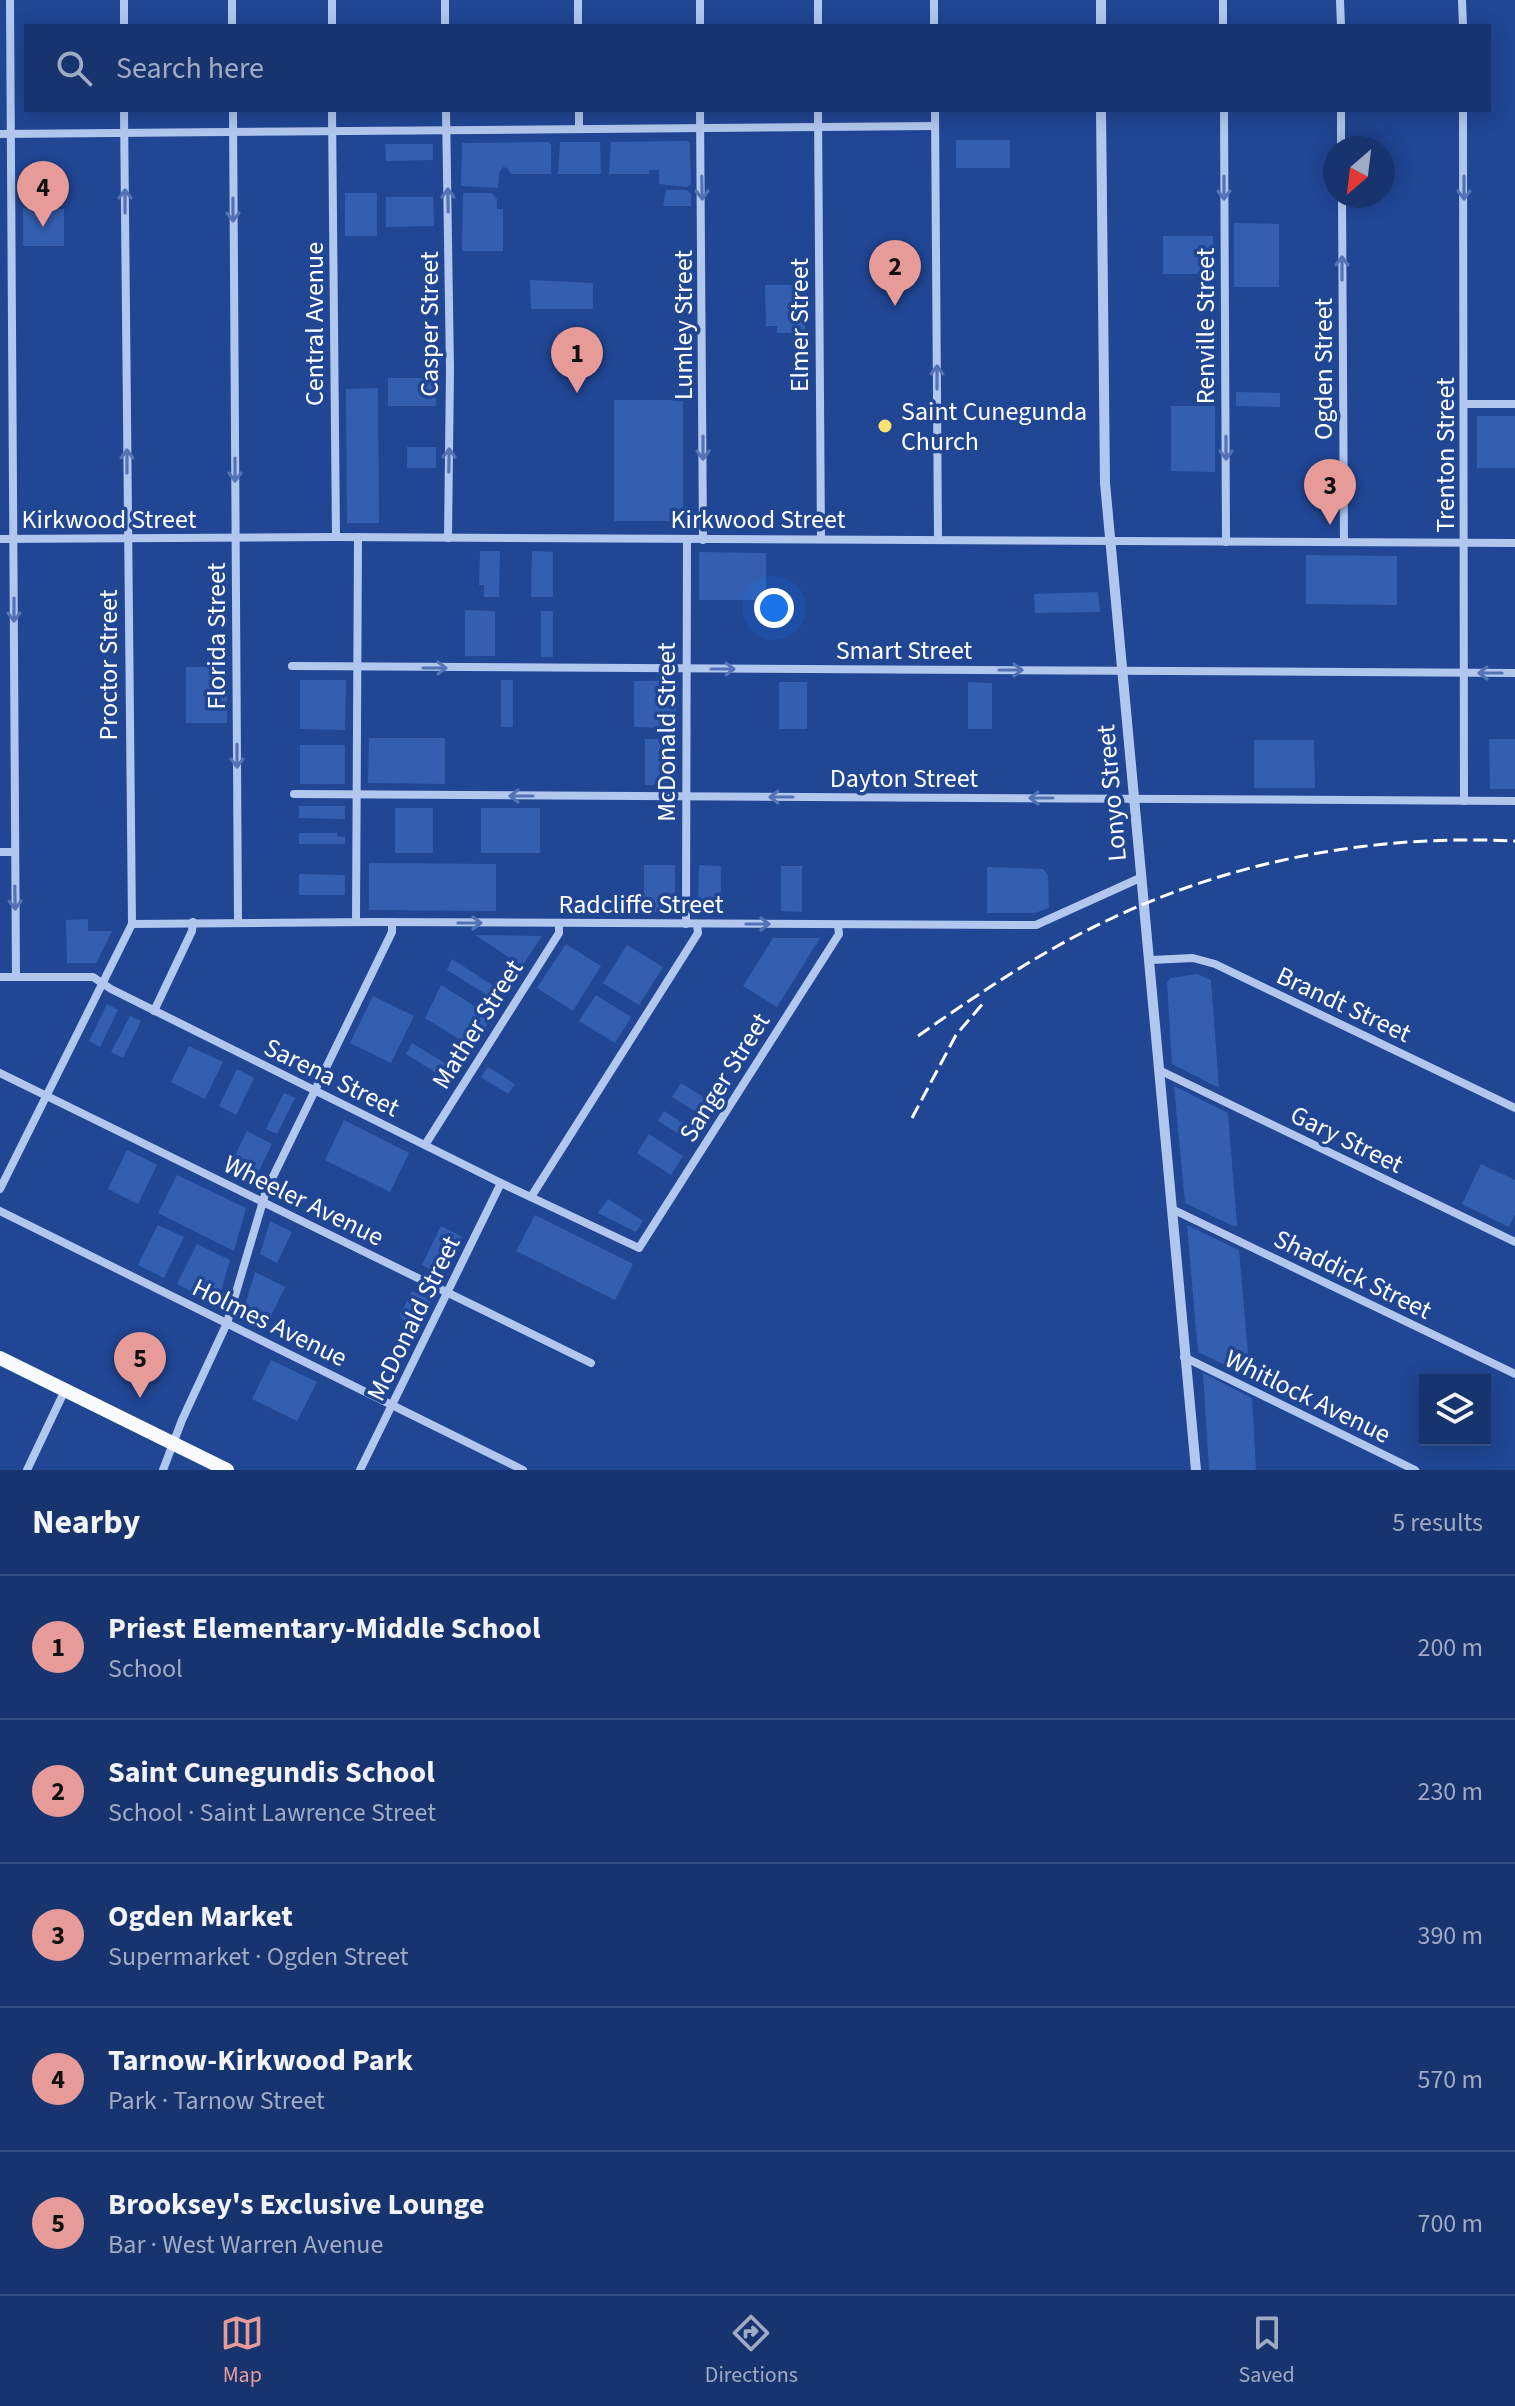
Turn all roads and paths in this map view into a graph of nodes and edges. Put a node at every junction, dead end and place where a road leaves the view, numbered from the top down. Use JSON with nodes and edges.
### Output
{"nodes":[{"id":1,"x":10,"y":0,"type":"edge"},
{"id":2,"x":124,"y":0,"type":"edge"},
{"id":3,"x":232,"y":0,"type":"edge"},
{"id":4,"x":332,"y":0,"type":"edge"},
{"id":5,"x":445,"y":0,"type":"edge"},
{"id":6,"x":578,"y":0,"type":"edge"},
{"id":7,"x":700,"y":0,"type":"edge"},
{"id":8,"x":818,"y":0,"type":"edge"},
{"id":9,"x":934,"y":0,"type":"edge"},
{"id":10,"x":1101,"y":0,"type":"edge"},
{"id":11,"x":1223,"y":0,"type":"edge"},
{"id":12,"x":1340,"y":0,"type":"edge"},
{"id":13,"x":1462,"y":0,"type":"edge"},
{"id":14,"x":124,"y":24,"type":"edge"},
{"id":15,"x":232,"y":24,"type":"edge"},
{"id":16,"x":332,"y":24,"type":"edge"},
{"id":17,"x":445,"y":24,"type":"edge"},
{"id":18,"x":578,"y":24,"type":"edge"},
{"id":19,"x":700,"y":24,"type":"edge"},
{"id":20,"x":818,"y":24,"type":"edge"},
{"id":21,"x":934,"y":24,"type":"edge"},
{"id":22,"x":1101,"y":24,"type":"edge"},
{"id":23,"x":1223,"y":24,"type":"edge"},
{"id":24,"x":1341,"y":24,"type":"edge"},
{"id":25,"x":1463,"y":24,"type":"edge"},
{"id":26,"x":124,"y":112,"type":"edge"},
{"id":27,"x":233,"y":112,"type":"edge"},
{"id":28,"x":332,"y":112,"type":"edge"},
{"id":29,"x":446,"y":112,"type":"edge"},
{"id":30,"x":579,"y":112,"type":"edge"},
{"id":31,"x":700,"y":112,"type":"edge"},
{"id":32,"x":818,"y":112,"type":"edge"},
{"id":33,"x":935,"y":112,"type":"edge"},
{"id":34,"x":1101,"y":112,"type":"edge"},
{"id":35,"x":1224,"y":112,"type":"edge"},
{"id":36,"x":1341,"y":112,"type":"edge"},
{"id":37,"x":1463,"y":112,"type":"edge"},
{"id":38,"x":935,"y":126,"type":"junction"},
{"id":39,"x":818,"y":127,"type":"junction"},
{"id":40,"x":701,"y":128,"type":"junction"},
{"id":41,"x":579,"y":129,"type":"junction"},
{"id":42,"x":446,"y":130,"type":"junction"},
{"id":43,"x":233,"y":132,"type":"junction"},
{"id":44,"x":332,"y":132,"type":"junction"},
{"id":45,"x":124,"y":133,"type":"junction"},
{"id":46,"x":0,"y":134,"type":"edge"},
{"id":47,"x":11,"y":134,"type":"junction"},
{"id":48,"x":1341,"y":136,"type":"edge"},
{"id":49,"x":1342,"y":208,"type":"edge"},
{"id":50,"x":1465,"y":404,"type":"junction"},
{"id":51,"x":1515,"y":404,"type":"edge"},
{"id":52,"x":336,"y":537,"type":"junction"},
{"id":53,"x":358,"y":537,"type":"junction"},
{"id":54,"x":235,"y":538,"type":"junction"},
{"id":55,"x":448,"y":538,"type":"junction"},
{"id":56,"x":0,"y":539,"type":"edge"},
{"id":57,"x":14,"y":539,"type":"junction"},
{"id":58,"x":127,"y":539,"type":"junction"},
{"id":59,"x":821,"y":539,"type":"junction"},
{"id":60,"x":938,"y":539,"type":"junction"},
{"id":61,"x":687,"y":540,"type":"junction"},
{"id":62,"x":703,"y":540,"type":"junction"},
{"id":63,"x":1110,"y":541,"type":"junction"},
{"id":64,"x":1226,"y":542,"type":"junction"},
{"id":65,"x":1344,"y":542,"type":"junction"},
{"id":66,"x":1465,"y":543,"type":"junction"},
{"id":67,"x":1515,"y":543,"type":"edge"},
{"id":68,"x":292,"y":666,"type":"dead end"},
{"id":69,"x":357,"y":667,"type":"junction"},
{"id":70,"x":687,"y":669,"type":"junction"},
{"id":71,"x":1122,"y":671,"type":"junction"},
{"id":72,"x":1465,"y":673,"type":"junction"},
{"id":73,"x":1515,"y":673,"type":"edge"},
{"id":74,"x":294,"y":794,"type":"dead end"},
{"id":75,"x":356,"y":795,"type":"junction"},
{"id":76,"x":687,"y":797,"type":"junction"},
{"id":77,"x":1134,"y":799,"type":"junction"},
{"id":78,"x":1464,"y":801,"type":"junction"},
{"id":79,"x":1515,"y":801,"type":"edge"},
{"id":80,"x":0,"y":852,"type":"edge"},
{"id":81,"x":15,"y":852,"type":"junction"},
{"id":82,"x":1140,"y":878,"type":"junction"},
{"id":83,"x":193,"y":922,"type":"junction"},
{"id":84,"x":238,"y":922,"type":"junction"},
{"id":85,"x":356,"y":922,"type":"junction"},
{"id":86,"x":392,"y":922,"type":"junction"},
{"id":87,"x":559,"y":923,"type":"junction"},
{"id":88,"x":132,"y":924,"type":"junction"},
{"id":89,"x":686,"y":924,"type":"junction"},
{"id":90,"x":697,"y":924,"type":"junction"},
{"id":91,"x":838,"y":925,"type":"junction"},
{"id":92,"x":1151,"y":960,"type":"junction"},
{"id":93,"x":0,"y":977,"type":"edge"},
{"id":94,"x":16,"y":977,"type":"junction"},
{"id":95,"x":102,"y":983,"type":"junction"},
{"id":96,"x":154,"y":1011,"type":"junction"},
{"id":97,"x":1161,"y":1071,"type":"junction"},
{"id":98,"x":0,"y":1073,"type":"edge"},
{"id":99,"x":313,"y":1090,"type":"junction"},
{"id":100,"x":47,"y":1096,"type":"junction"},
{"id":101,"x":1515,"y":1108,"type":"edge"},
{"id":102,"x":425,"y":1145,"type":"junction"},
{"id":103,"x":501,"y":1183,"type":"junction"},
{"id":104,"x":0,"y":1189,"type":"edge"},
{"id":105,"x":531,"y":1197,"type":"junction"},
{"id":106,"x":262,"y":1202,"type":"junction"},
{"id":107,"x":1174,"y":1210,"type":"junction"},
{"id":108,"x":0,"y":1211,"type":"edge"},
{"id":109,"x":1515,"y":1242,"type":"edge"},
{"id":110,"x":639,"y":1248,"type":"joint"},
{"id":111,"x":447,"y":1293,"type":"junction"},
{"id":112,"x":227,"y":1323,"type":"junction"},
{"id":113,"x":1184,"y":1357,"type":"junction"},
{"id":114,"x":0,"y":1358,"type":"edge"},
{"id":115,"x":591,"y":1363,"type":"dead end"},
{"id":116,"x":1515,"y":1374,"type":"edge"},
{"id":117,"x":65,"y":1390,"type":"junction"},
{"id":118,"x":392,"y":1405,"type":"junction"},
{"id":119,"x":174,"y":1444,"type":"junction"},
{"id":120,"x":27,"y":1470,"type":"edge"},
{"id":121,"x":163,"y":1470,"type":"edge"},
{"id":122,"x":227,"y":1470,"type":"edge"},
{"id":123,"x":360,"y":1470,"type":"edge"},
{"id":124,"x":523,"y":1470,"type":"edge"},
{"id":125,"x":1196,"y":1470,"type":"edge"},
{"id":126,"x":1415,"y":1470,"type":"edge"}],
"edges":[{"from":1,"to":47,"type":"street"},
{"from":2,"to":14,"type":"street"},
{"from":3,"to":15,"type":"street"},
{"from":4,"to":16,"type":"street"},
{"from":5,"to":17,"type":"street"},
{"from":6,"to":18,"type":"street"},
{"from":7,"to":19,"type":"street"},
{"from":8,"to":20,"type":"street"},
{"from":9,"to":21,"type":"street"},
{"from":10,"to":22,"type":"street"},
{"from":11,"to":23,"type":"street"},
{"from":12,"to":24,"type":"street"},
{"from":13,"to":25,"type":"street"},
{"from":26,"to":45,"type":"street","name":"Proctor Street"},
{"from":27,"to":43,"type":"street","name":"Florida Street"},
{"from":28,"to":44,"type":"street","name":"Central Avenue"},
{"from":29,"to":42,"type":"street","name":"Casper Street"},
{"from":30,"to":41,"type":"street"},
{"from":31,"to":40,"type":"street","name":"Lumley Street"},
{"from":32,"to":39,"type":"street","name":"Elmer Street"},
{"from":33,"to":38,"type":"street"},
{"from":34,"to":63,"type":"street","name":"Lonyo Street"},
{"from":35,"to":64,"type":"street","name":"Renville Street","one_way":true},
{"from":36,"to":48,"type":"street"},
{"from":37,"to":50,"type":"street","name":"Trenton Street","one_way":true},
{"from":38,"to":39,"type":"street"},
{"from":60,"to":38,"type":"street","one_way":true},
{"from":39,"to":40,"type":"street"},
{"from":39,"to":59,"type":"street","name":"Elmer Street"},
{"from":40,"to":41,"type":"street"},
{"from":40,"to":62,"type":"street","name":"Lumley Street","one_way":true},
{"from":41,"to":42,"type":"street"},
{"from":42,"to":44,"type":"street"},
{"from":55,"to":42,"type":"street","name":"Casper Street","one_way":true},
{"from":43,"to":44,"type":"street"},
{"from":43,"to":45,"type":"street"},
{"from":43,"to":54,"type":"street","name":"Florida Street","one_way":true},
{"from":44,"to":52,"type":"street","name":"Central Avenue"},
{"from":45,"to":47,"type":"street"},
{"from":58,"to":45,"type":"street","name":"Proctor Street","one_way":true},
{"from":46,"to":47,"type":"street"},
{"from":47,"to":57,"type":"street"},
{"from":65,"to":49,"type":"street","name":"Ogden Street","one_way":true},
{"from":50,"to":51,"type":"street"},
{"from":50,"to":66,"type":"street","name":"Trenton Street"},
{"from":52,"to":53,"type":"street","name":"Kirkwood Street"},
{"from":52,"to":54,"type":"street","name":"Kirkwood Street"},
{"from":53,"to":55,"type":"street","name":"Kirkwood Street"},
{"from":53,"to":69,"type":"street"},
{"from":54,"to":58,"type":"street","name":"Kirkwood Street"},
{"from":54,"to":84,"type":"street","name":"Florida Street","one_way":true},
{"from":55,"to":61,"type":"street","name":"Kirkwood Street"},
{"from":56,"to":57,"type":"street","name":"Kirkwood Street"},
{"from":57,"to":58,"type":"street","name":"Kirkwood Street"},
{"from":57,"to":81,"type":"street","one_way":true},
{"from":58,"to":88,"type":"street","name":"Proctor Street"},
{"from":59,"to":60,"type":"street","name":"Kirkwood Street"},
{"from":59,"to":62,"type":"street","name":"Kirkwood Street"},
{"from":60,"to":63,"type":"street","name":"Kirkwood Street"},
{"from":61,"to":62,"type":"street","name":"Kirkwood Street"},
{"from":61,"to":70,"type":"street","name":"McDonald Street"},
{"from":63,"to":64,"type":"street","name":"Kirkwood Street"},
{"from":63,"to":71,"type":"street","name":"Lonyo Street"},
{"from":64,"to":65,"type":"street","name":"Kirkwood Street"},
{"from":65,"to":66,"type":"street","name":"Kirkwood Street"},
{"from":66,"to":67,"type":"street","name":"Kirkwood Street"},
{"from":66,"to":72,"type":"street","name":"Trenton Street"},
{"from":68,"to":69,"type":"street","name":"Smart Street"},
{"from":69,"to":70,"type":"street","name":"Smart Street","one_way":true},
{"from":69,"to":75,"type":"street"},
{"from":70,"to":71,"type":"street","name":"Smart Street","one_way":true},
{"from":70,"to":76,"type":"street","name":"McDonald Street"},
{"from":71,"to":72,"type":"street","name":"Smart Street"},
{"from":71,"to":77,"type":"street","name":"Lonyo Street"},
{"from":73,"to":72,"type":"street","name":"Smart Street","one_way":true},
{"from":72,"to":78,"type":"street","name":"Trenton Street"},
{"from":74,"to":75,"type":"street","name":"Dayton Street"},
{"from":76,"to":75,"type":"street","name":"Dayton Street","one_way":true},
{"from":75,"to":85,"type":"street"},
{"from":77,"to":76,"type":"street","name":"Dayton Street","one_way":true},
{"from":76,"to":89,"type":"street","name":"McDonald Street"},
{"from":77,"to":78,"type":"street","name":"Dayton Street"},
{"from":77,"to":82,"type":"street","name":"Lonyo Street"},
{"from":78,"to":79,"type":"street","name":"Dayton Street"},
{"from":80,"to":81,"type":"street"},
{"from":81,"to":94,"type":"street","one_way":true},
{"from":82,"to":91,"type":"street","name":"Radcliffe Street"},
{"from":82,"to":92,"type":"street","name":"Lonyo Street"},
{"from":83,"to":84,"type":"street","name":"Radcliffe Street"},
{"from":83,"to":88,"type":"street","name":"Radcliffe Street"},
{"from":83,"to":96,"type":"street"},
{"from":84,"to":85,"type":"street","name":"Radcliffe Street"},
{"from":85,"to":86,"type":"street","name":"Radcliffe Street"},
{"from":86,"to":87,"type":"street","name":"Radcliffe Street","one_way":true},
{"from":86,"to":99,"type":"street"},
{"from":87,"to":89,"type":"street","name":"Radcliffe Street"},
{"from":87,"to":102,"type":"street","name":"Mather Street"},
{"from":88,"to":95,"type":"street","name":"Proctor Street"},
{"from":89,"to":90,"type":"street","name":"Radcliffe Street"},
{"from":90,"to":91,"type":"street","name":"Radcliffe Street","one_way":true},
{"from":90,"to":105,"type":"street"},
{"from":91,"to":110,"type":"street","name":"Sanger Street"},
{"from":92,"to":97,"type":"street","name":"Lonyo Street"},
{"from":92,"to":101,"type":"street","name":"Brandt Street"},
{"from":93,"to":94,"type":"street","name":"Sarena Street"},
{"from":94,"to":95,"type":"street","name":"Sarena Street"},
{"from":95,"to":96,"type":"street","name":"Sarena Street"},
{"from":95,"to":100,"type":"street","name":"Proctor Street"},
{"from":96,"to":99,"type":"street","name":"Sarena Street"},
{"from":97,"to":107,"type":"street","name":"Lonyo Street"},
{"from":97,"to":109,"type":"street","name":"Gary Street"},
{"from":98,"to":100,"type":"street","name":"Wheeler Avenue"},
{"from":99,"to":102,"type":"street","name":"Sarena Street"},
{"from":99,"to":106,"type":"street"},
{"from":100,"to":104,"type":"street","name":"Proctor Street"},
{"from":100,"to":106,"type":"street","name":"Wheeler Avenue"},
{"from":102,"to":103,"type":"street","name":"Sarena Street"},
{"from":103,"to":105,"type":"street","name":"Sarena Street"},
{"from":103,"to":111,"type":"street","name":"McDonald Street"},
{"from":105,"to":110,"type":"street","name":"Sarena Street"},
{"from":106,"to":111,"type":"street","name":"Wheeler Avenue"},
{"from":106,"to":112,"type":"street"},
{"from":107,"to":113,"type":"street","name":"Lonyo Street"},
{"from":107,"to":116,"type":"street","name":"Shaddick Street"},
{"from":108,"to":112,"type":"street","name":"Holmes Avenue"},
{"from":111,"to":115,"type":"street","name":"Wheeler Avenue"},
{"from":111,"to":118,"type":"street","name":"McDonald Street"},
{"from":112,"to":118,"type":"street","name":"Holmes Avenue"},
{"from":112,"to":119,"type":"street"},
{"from":113,"to":125,"type":"street","name":"Lonyo Street"},
{"from":113,"to":126,"type":"street","name":"Whitlock Avenue"},
{"from":114,"to":117,"type":"main road"},
{"from":117,"to":119,"type":"main road"},
{"from":117,"to":120,"type":"street"},
{"from":118,"to":123,"type":"street","name":"McDonald Street"},
{"from":118,"to":124,"type":"street","name":"Holmes Avenue"},
{"from":119,"to":121,"type":"street"},
{"from":119,"to":122,"type":"main road"}]}
